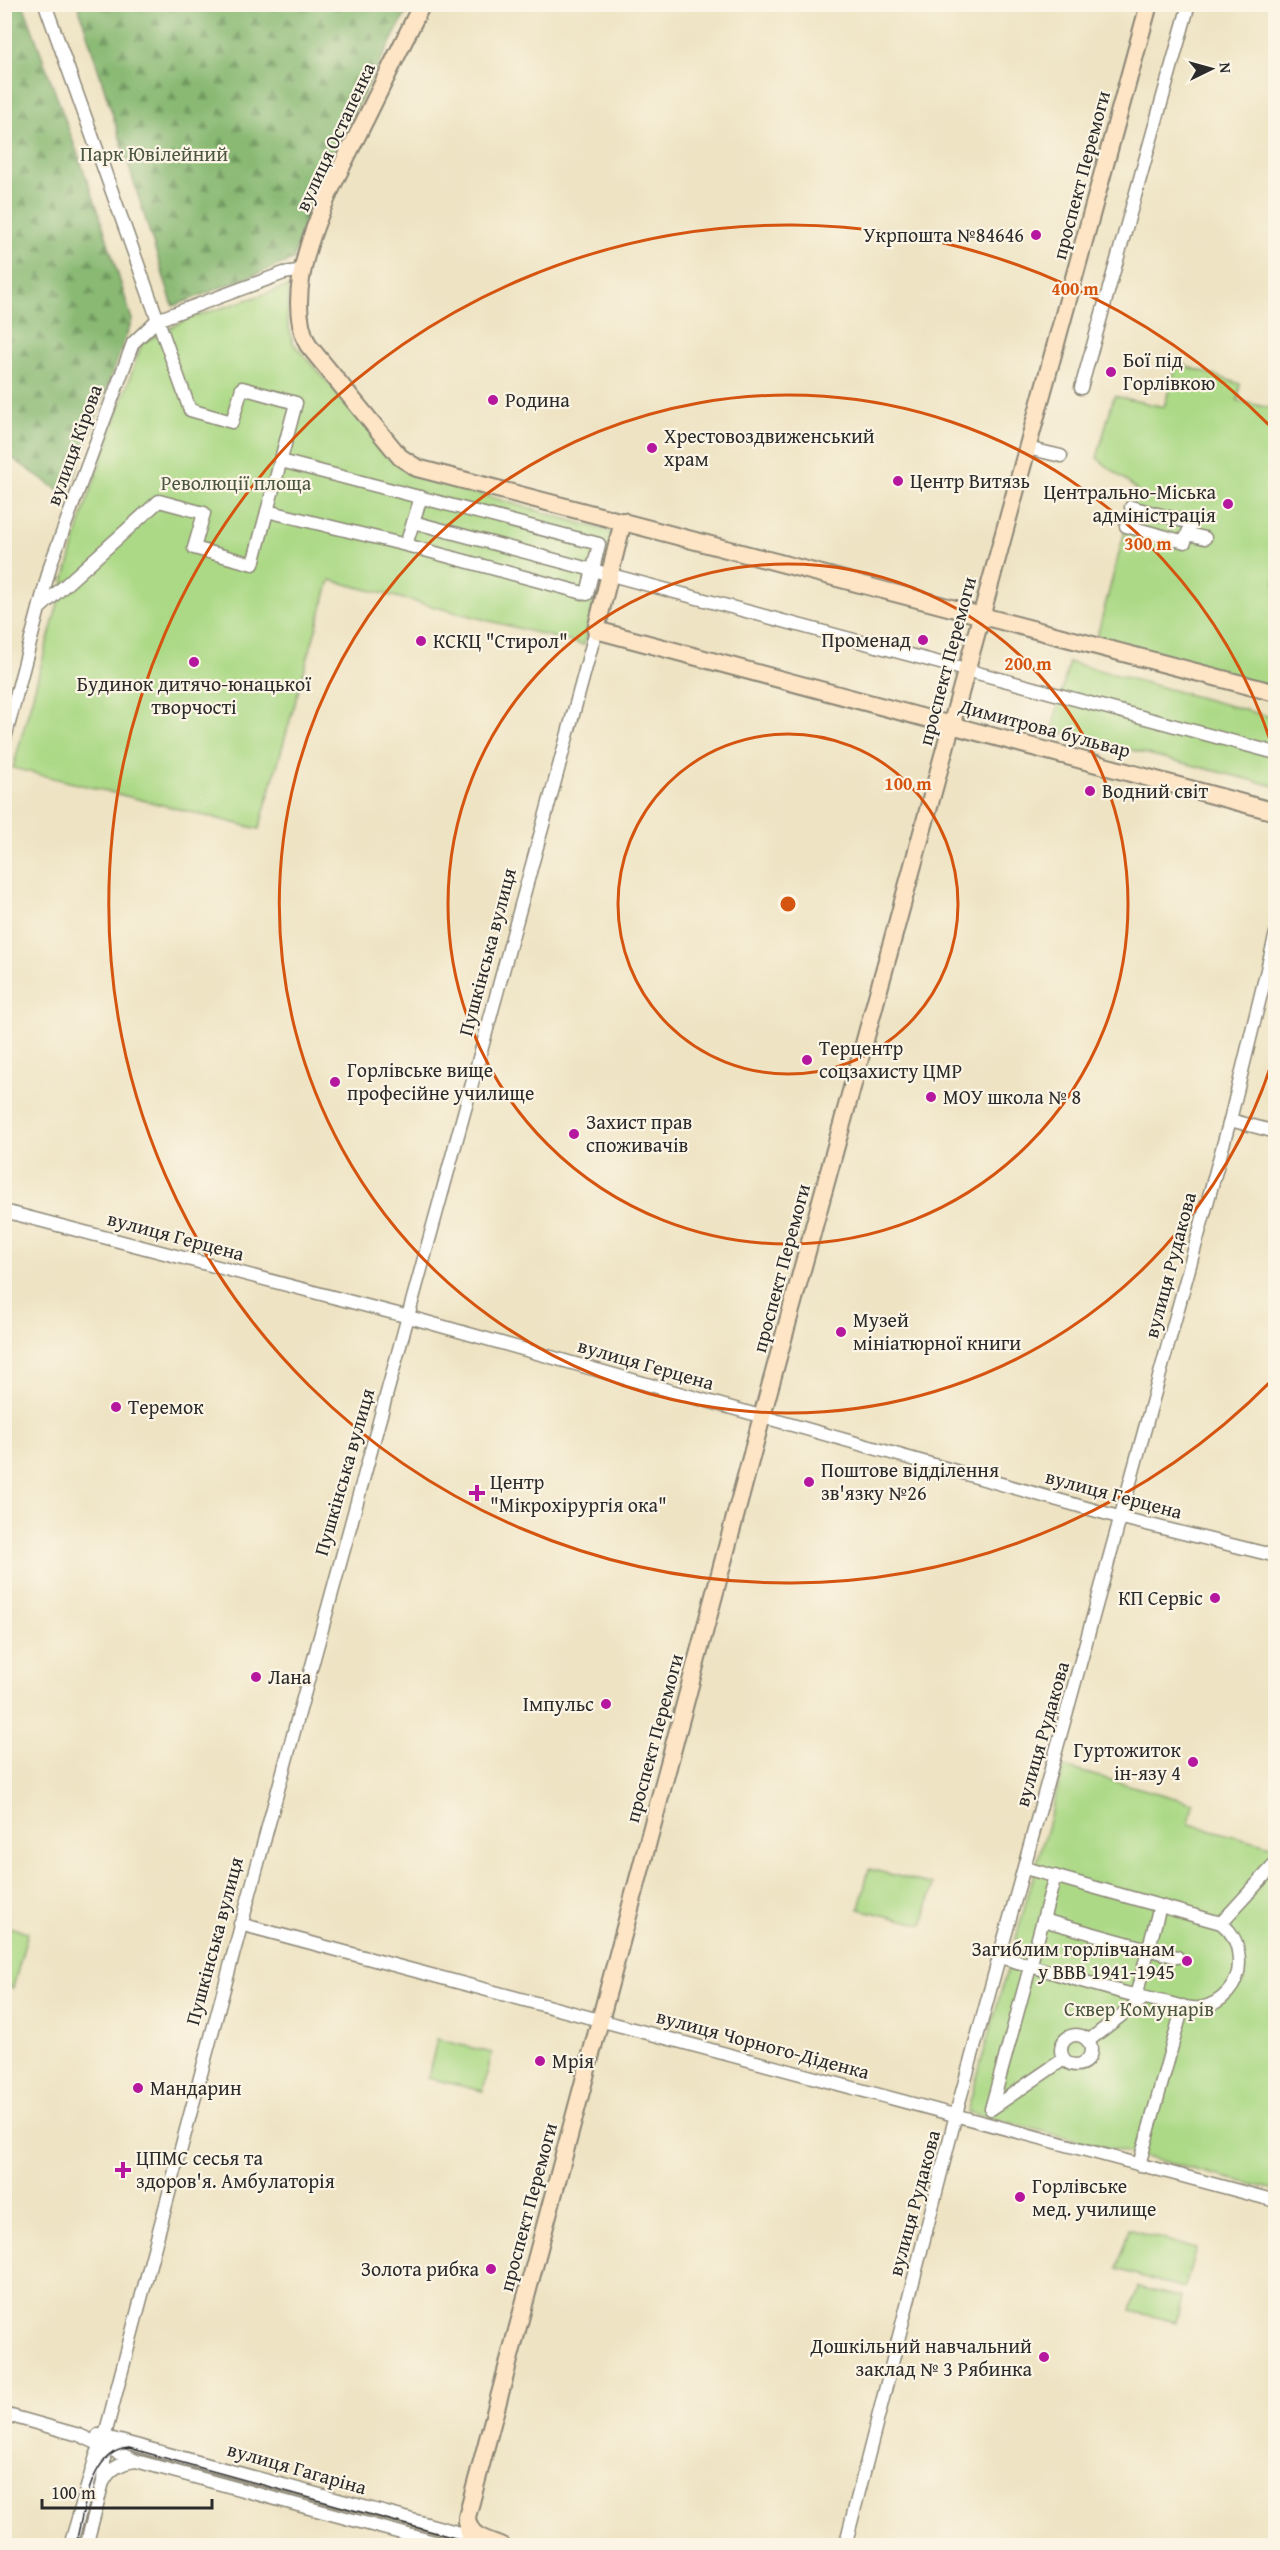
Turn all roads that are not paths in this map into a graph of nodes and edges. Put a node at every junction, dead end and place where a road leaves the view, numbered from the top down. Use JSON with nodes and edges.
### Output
{"nodes":[{"id":1,"x":45,"y":4,"type":"edge"},
{"id":2,"x":422,"y":4,"type":"edge"},
{"id":3,"x":1149,"y":4,"type":"edge"},
{"id":4,"x":1189,"y":4,"type":"edge"},
{"id":5,"x":304,"y":270,"type":"junction"},
{"id":6,"x":158,"y":320,"type":"junction"},
{"id":7,"x":1081,"y":388,"type":"dead end"},
{"id":8,"x":1027,"y":448,"type":"junction"},
{"id":9,"x":1061,"y":456,"type":"dead end"},
{"id":10,"x":281,"y":461,"type":"junction"},
{"id":11,"x":421,"y":497,"type":"junction"},
{"id":12,"x":1131,"y":507,"type":"dead end"},
{"id":13,"x":267,"y":511,"type":"junction"},
{"id":14,"x":623,"y":521,"type":"junction"},
{"id":15,"x":413,"y":522,"type":"junction"},
{"id":16,"x":1126,"y":526,"type":"dead end"},
{"id":17,"x":1188,"y":534,"type":"junction"},
{"id":18,"x":1205,"y":538,"type":"dead end"},
{"id":19,"x":406,"y":545,"type":"junction"},
{"id":20,"x":592,"y":571,"type":"junction"},
{"id":21,"x":610,"y":575,"type":"junction"},
{"id":22,"x":41,"y":607,"type":"junction"},
{"id":23,"x":981,"y":616,"type":"junction"},
{"id":24,"x":596,"y":630,"type":"junction"},
{"id":25,"x":967,"y":669,"type":"junction"},
{"id":26,"x":1275,"y":693,"type":"edge"},
{"id":27,"x":951,"y":725,"type":"junction"},
{"id":28,"x":4,"y":742,"type":"edge"},
{"id":29,"x":1275,"y":753,"type":"edge"},
{"id":30,"x":1275,"y":812,"type":"edge"},
{"id":31,"x":1275,"y":933,"type":"edge"},
{"id":32,"x":1230,"y":1120,"type":"junction"},
{"id":33,"x":1275,"y":1132,"type":"edge"},
{"id":34,"x":4,"y":1211,"type":"edge"},
{"id":35,"x":409,"y":1317,"type":"junction"},
{"id":36,"x":762,"y":1416,"type":"junction"},
{"id":37,"x":1122,"y":1518,"type":"junction"},
{"id":38,"x":1275,"y":1556,"type":"edge"},
{"id":39,"x":1275,"y":1863,"type":"edge"},
{"id":40,"x":1025,"y":1868,"type":"junction"},
{"id":41,"x":1055,"y":1876,"type":"junction"},
{"id":42,"x":1160,"y":1906,"type":"junction"},
{"id":43,"x":1043,"y":1920,"type":"junction"},
{"id":44,"x":1221,"y":1923,"type":"junction"},
{"id":45,"x":240,"y":1924,"type":"junction"},
{"id":46,"x":1148,"y":1950,"type":"junction"},
{"id":47,"x":1000,"y":1957,"type":"junction"},
{"id":48,"x":1177,"y":1957,"type":"dead end"},
{"id":49,"x":1030,"y":1966,"type":"junction"},
{"id":50,"x":1140,"y":1997,"type":"junction"},
{"id":51,"x":1183,"y":2006,"type":"junction"},
{"id":52,"x":600,"y":2019,"type":"junction"},
{"id":53,"x":1089,"y":2041,"type":"junction"},
{"id":54,"x":1064,"y":2059,"type":"junction"},
{"id":55,"x":956,"y":2117,"type":"junction"},
{"id":56,"x":1139,"y":2165,"type":"junction"},
{"id":57,"x":1275,"y":2201,"type":"edge"},
{"id":58,"x":4,"y":2414,"type":"edge"},
{"id":59,"x":104,"y":2443,"type":"junction"},
{"id":60,"x":136,"y":2461,"type":"junction"},
{"id":61,"x":103,"y":2482,"type":"junction"},
{"id":62,"x":416,"y":2522,"type":"junction"},
{"id":63,"x":406,"y":2534,"type":"junction"},
{"id":64,"x":472,"y":2539,"type":"edge"},
{"id":65,"x":503,"y":2545,"type":"edge"},
{"id":66,"x":70,"y":2546,"type":"edge"},
{"id":67,"x":86,"y":2546,"type":"edge"},
{"id":68,"x":398,"y":2546,"type":"edge"},
{"id":69,"x":449,"y":2546,"type":"edge"},
{"id":70,"x":845,"y":2546,"type":"edge"}],
"edges":[{"from":1,"to":6,"type":"street"},
{"from":2,"to":5,"type":"main road","name":"вулиця Остапенка"},
{"from":3,"to":8,"type":"main road","name":"проспект Перемоги"},
{"from":4,"to":7,"type":"street"},
{"from":5,"to":6,"type":"street","name":"вулиця Кірова"},
{"from":5,"to":14,"type":"main road","name":"вулиця Остапенка"},
{"from":6,"to":10,"type":"street"},
{"from":6,"to":22,"type":"street","name":"вулиця Кірова"},
{"from":8,"to":9,"type":"street"},
{"from":8,"to":23,"type":"main road","name":"проспект Перемоги"},
{"from":10,"to":11,"type":"street"},
{"from":10,"to":13,"type":"street"},
{"from":11,"to":15,"type":"street"},
{"from":11,"to":20,"type":"street"},
{"from":12,"to":17,"type":"street"},
{"from":13,"to":19,"type":"street"},
{"from":13,"to":22,"type":"street"},
{"from":14,"to":21,"type":"main road","name":"Пушкінська вулиця"},
{"from":14,"to":23,"type":"main road"},
{"from":15,"to":19,"type":"street"},
{"from":15,"to":20,"type":"street"},
{"from":16,"to":17,"type":"street"},
{"from":17,"to":18,"type":"street"},
{"from":19,"to":20,"type":"street"},
{"from":20,"to":21,"type":"street"},
{"from":21,"to":24,"type":"main road","name":"Пушкінська вулиця"},
{"from":21,"to":25,"type":"street"},
{"from":22,"to":28,"type":"street","name":"вулиця Кірова"},
{"from":23,"to":25,"type":"main road","name":"проспект Перемоги"},
{"from":23,"to":26,"type":"main road"},
{"from":24,"to":27,"type":"main road","name":"Димитрова бульвар"},
{"from":24,"to":35,"type":"street","name":"Пушкінська вулиця"},
{"from":25,"to":27,"type":"main road","name":"проспект Перемоги"},
{"from":25,"to":29,"type":"street"},
{"from":27,"to":30,"type":"main road","name":"Димитрова бульвар"},
{"from":27,"to":36,"type":"main road","name":"проспект Перемоги"},
{"from":31,"to":32,"type":"street","name":"вулиця Рудакова"},
{"from":32,"to":33,"type":"street"},
{"from":32,"to":37,"type":"street","name":"вулиця Рудакова"},
{"from":34,"to":35,"type":"street","name":"вулиця Герцена"},
{"from":35,"to":36,"type":"street","name":"вулиця Герцена"},
{"from":35,"to":45,"type":"street","name":"Пушкінська вулиця"},
{"from":36,"to":37,"type":"street","name":"вулиця Герцена"},
{"from":36,"to":52,"type":"main road","name":"проспект Перемоги"},
{"from":37,"to":38,"type":"street","name":"вулиця Герцена"},
{"from":37,"to":40,"type":"street","name":"вулиця Рудакова"},
{"from":39,"to":44,"type":"street"},
{"from":40,"to":41,"type":"street"},
{"from":40,"to":47,"type":"street","name":"вулиця Рудакова"},
{"from":41,"to":42,"type":"street"},
{"from":41,"to":43,"type":"street"},
{"from":42,"to":44,"type":"street"},
{"from":42,"to":46,"type":"street"},
{"from":43,"to":46,"type":"street"},
{"from":43,"to":49,"type":"street"},
{"from":44,"to":51,"type":"street"},
{"from":45,"to":52,"type":"street","name":"вулиця Чорного-Діденка"},
{"from":45,"to":59,"type":"street","name":"Пушкінська вулиця"},
{"from":46,"to":48,"type":"street"},
{"from":46,"to":50,"type":"street"},
{"from":47,"to":49,"type":"street"},
{"from":47,"to":55,"type":"street","name":"вулиця Рудакова"},
{"from":49,"to":50,"type":"street"},
{"from":49,"to":54,"type":"street"},
{"from":50,"to":51,"type":"street"},
{"from":50,"to":53,"type":"street"},
{"from":51,"to":56,"type":"street"},
{"from":52,"to":55,"type":"street","name":"вулиця Чорного-Діденка"},
{"from":52,"to":64,"type":"main road","name":"проспект Перемоги"},
{"from":53,"to":54,"type":"street"},
{"from":53,"to":54,"type":"street"},
{"from":55,"to":56,"type":"street","name":"вулиця Чорного-Діденка"},
{"from":55,"to":70,"type":"street","name":"вулиця Рудакова"},
{"from":56,"to":57,"type":"street","name":"вулиця Чорного-Діденка"},
{"from":58,"to":59,"type":"street","name":"вулиця Гагаріна"},
{"from":59,"to":60,"type":"street","name":"вулиця Гагаріна"},
{"from":59,"to":61,"type":"street","name":"Пушкінська вулиця"},
{"from":59,"to":62,"type":"street","name":"вулиця Гагаріна"},
{"from":59,"to":66,"type":"street","name":"Пушкінська вулиця"},
{"from":60,"to":61,"type":"street"},
{"from":60,"to":63,"type":"street","name":"вулиця Гагаріна"},
{"from":61,"to":67,"type":"street","name":"Пушкінська вулиця"},
{"from":62,"to":63,"type":"street"},
{"from":62,"to":64,"type":"street","name":"вулиця Гагаріна"},
{"from":63,"to":68,"type":"street"},
{"from":63,"to":69,"type":"street","name":"вулиця Гагаріна"},
{"from":64,"to":65,"type":"main road","name":"вулиця Гагаріна"}]}
